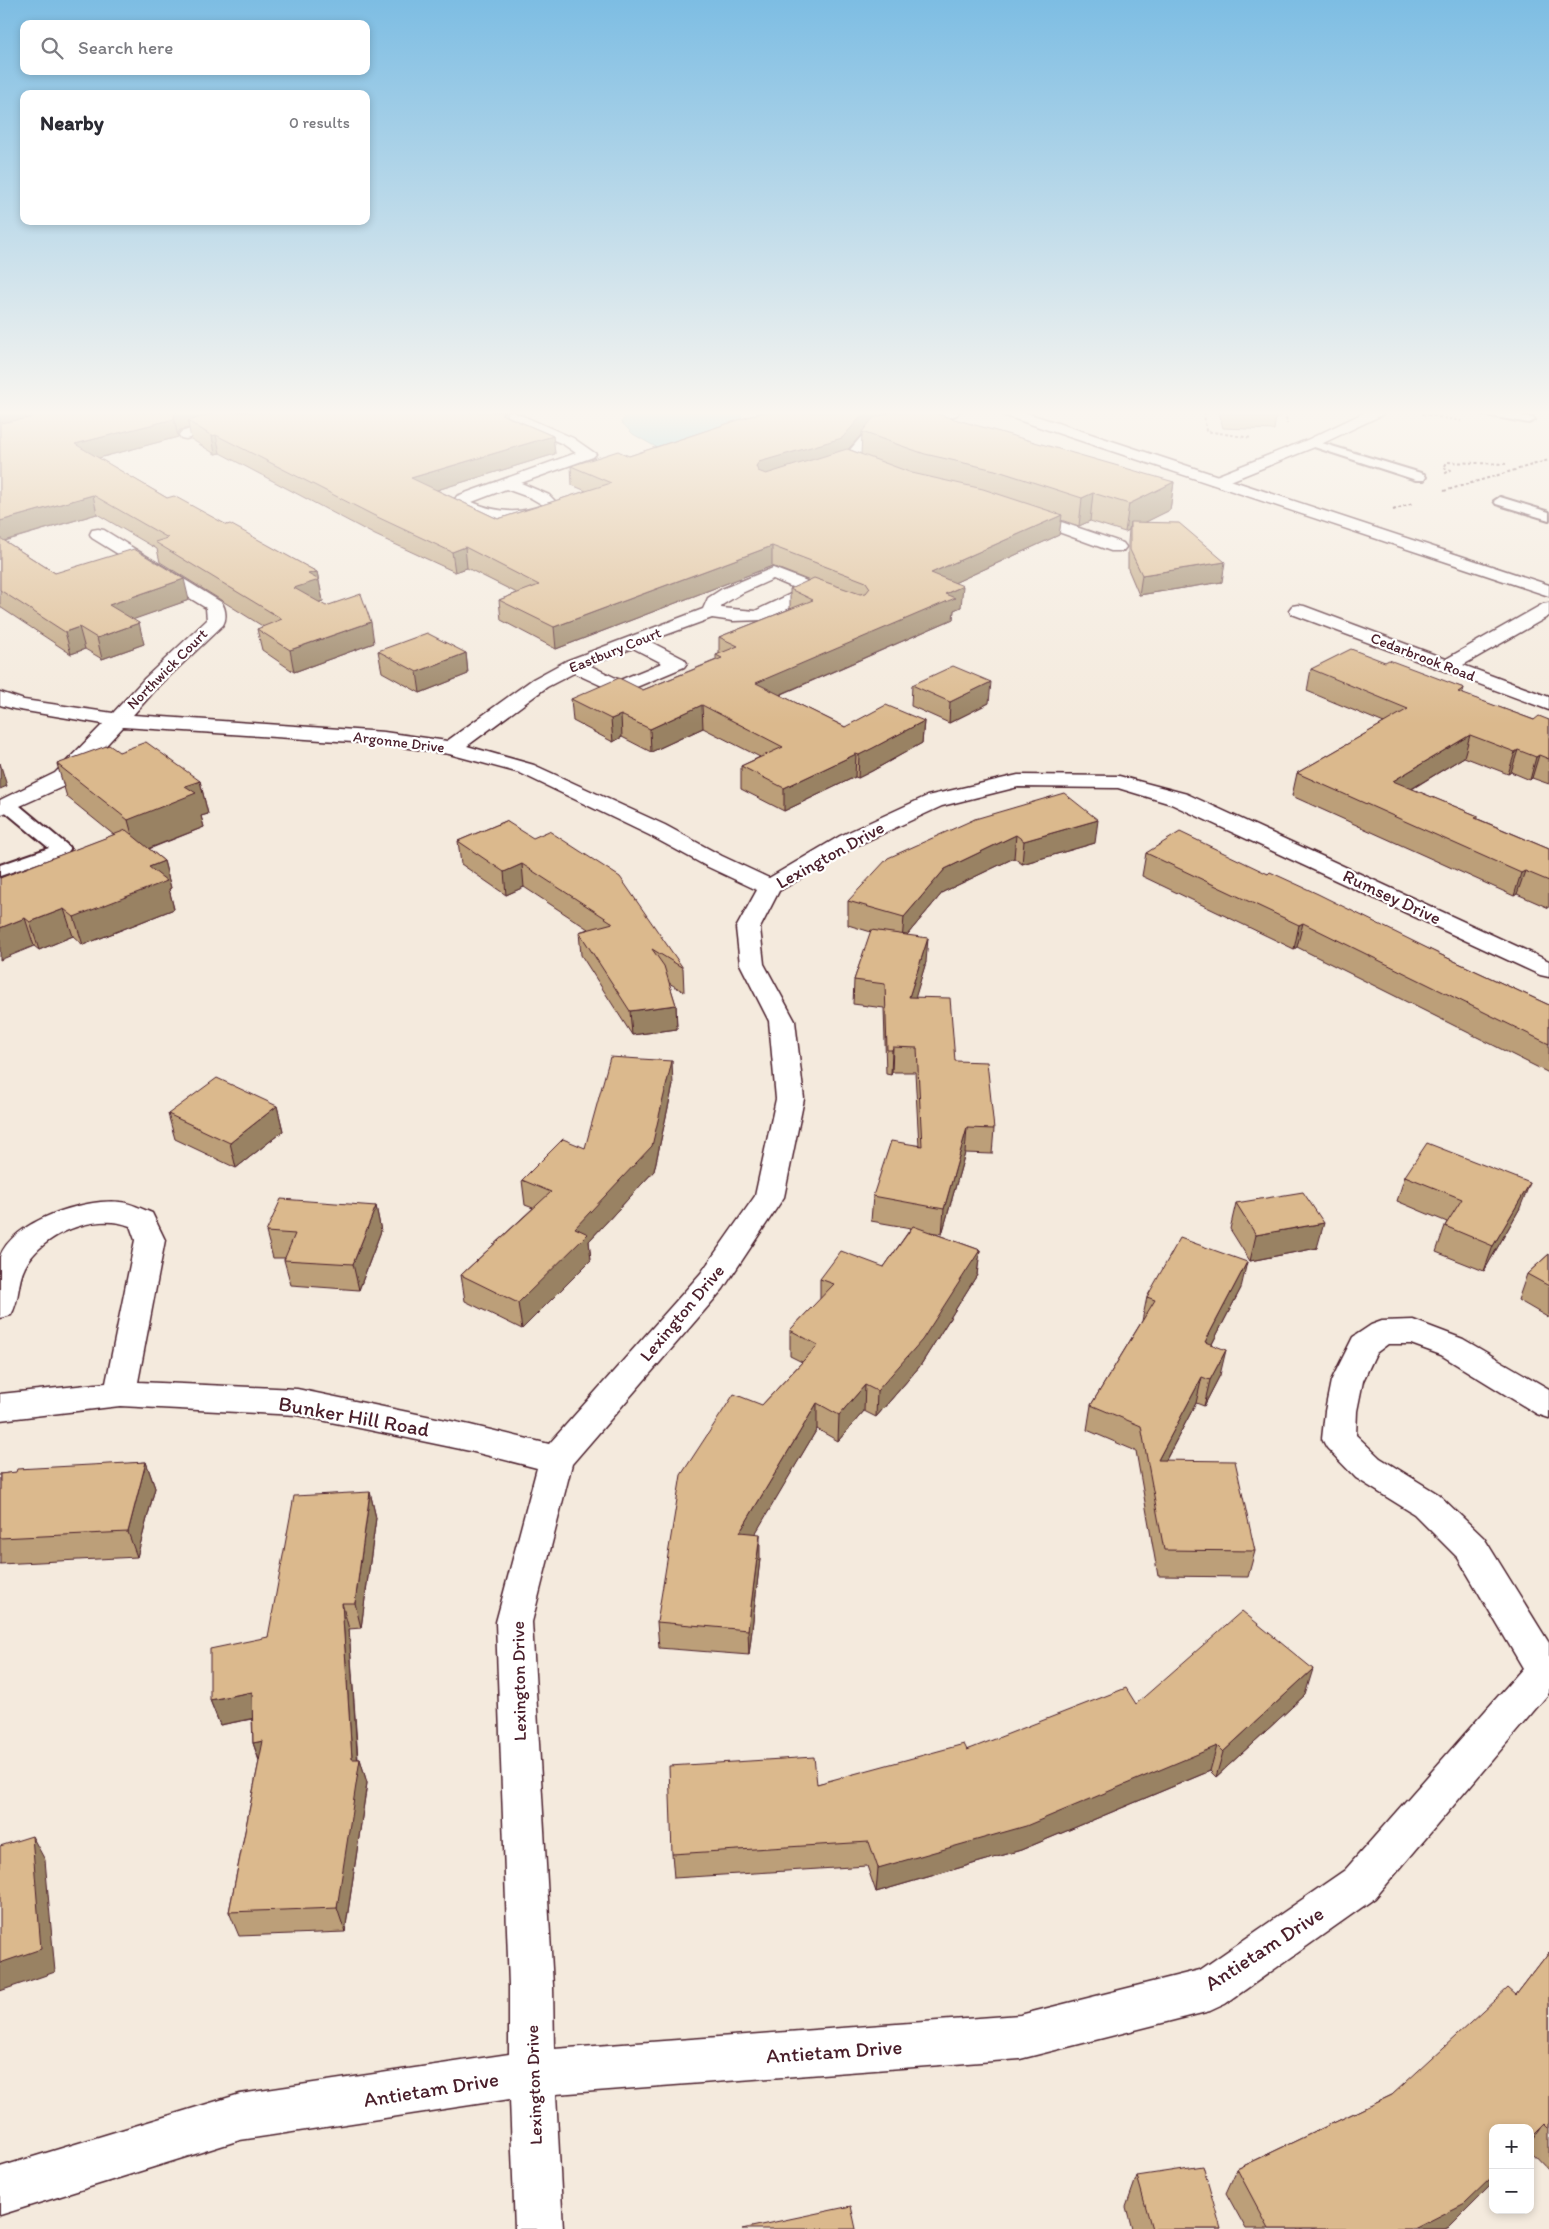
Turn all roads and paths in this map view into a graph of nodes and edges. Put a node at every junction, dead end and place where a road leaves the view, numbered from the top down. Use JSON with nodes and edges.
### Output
{"nodes":[{"id":1,"x":1028,"y":516,"type":"edge"},
{"id":2,"x":1323,"y":516,"type":"edge"},
{"id":3,"x":98,"y":534,"type":"dead end"},
{"id":4,"x":1117,"y":547,"type":"dead end"},
{"id":5,"x":814,"y":590,"type":"junction"},
{"id":6,"x":1549,"y":591,"type":"edge"},
{"id":7,"x":832,"y":597,"type":"edge"},
{"id":8,"x":1549,"y":608,"type":"edge"},
{"id":9,"x":1298,"y":610,"type":"dead end"},
{"id":10,"x":710,"y":612,"type":"junction"},
{"id":11,"x":634,"y":641,"type":"junction"},
{"id":12,"x":573,"y":665,"type":"junction"},
{"id":13,"x":1447,"y":666,"type":"junction"},
{"id":14,"x":0,"y":698,"type":"edge"},
{"id":15,"x":1549,"y":704,"type":"edge"},
{"id":16,"x":116,"y":720,"type":"junction"},
{"id":17,"x":451,"y":748,"type":"junction"},
{"id":18,"x":4,"y":806,"type":"edge"},
{"id":19,"x":1236,"y":825,"type":"joint"},
{"id":20,"x":0,"y":871,"type":"edge"},
{"id":21,"x":770,"y":887,"type":"junction"},
{"id":22,"x":1549,"y":970,"type":"edge"},
{"id":23,"x":0,"y":1307,"type":"edge"},
{"id":24,"x":120,"y":1394,"type":"junction"},
{"id":25,"x":1549,"y":1405,"type":"edge"},
{"id":26,"x":0,"y":1406,"type":"edge"},
{"id":27,"x":556,"y":1459,"type":"junction"},
{"id":28,"x":1547,"y":1668,"type":"edge"},
{"id":29,"x":532,"y":2074,"type":"junction"},
{"id":30,"x":0,"y":2191,"type":"edge"},
{"id":31,"x":539,"y":2229,"type":"edge"}],
"edges":[{"from":1,"to":4,"type":"street"},
{"from":2,"to":6,"type":"street"},
{"from":3,"to":16,"type":"street","name":"Northwick Court"},
{"from":5,"to":7,"type":"street","name":"Eastbury Court"},
{"from":5,"to":10,"type":"street"},
{"from":5,"to":10,"type":"street","name":"Eastbury Court"},
{"from":8,"to":13,"type":"street"},
{"from":9,"to":13,"type":"street","name":"Cedarbrook Road"},
{"from":10,"to":11,"type":"street","name":"Eastbury Court"},
{"from":11,"to":12,"type":"street","name":"Eastbury Court"},
{"from":11,"to":12,"type":"street"},
{"from":12,"to":17,"type":"street","name":"Eastbury Court"},
{"from":13,"to":15,"type":"street","name":"Cedarbrook Road"},
{"from":14,"to":16,"type":"street","name":"Argonne Drive"},
{"from":16,"to":17,"type":"street","name":"Argonne Drive"},
{"from":16,"to":18,"type":"street"},
{"from":17,"to":21,"type":"street","name":"Argonne Drive"},
{"from":18,"to":20,"type":"lane"},
{"from":19,"to":21,"type":"street","name":"Lexington Drive"},
{"from":19,"to":22,"type":"street","name":"Rumsey Drive"},
{"from":21,"to":27,"type":"street","name":"Lexington Drive"},
{"from":23,"to":24,"type":"street"},
{"from":24,"to":26,"type":"street","name":"Bunker Hill Road"},
{"from":24,"to":27,"type":"street","name":"Bunker Hill Road"},
{"from":25,"to":28,"type":"street","name":"Antietam Drive"},
{"from":27,"to":29,"type":"street","name":"Lexington Drive"},
{"from":28,"to":29,"type":"street","name":"Antietam Drive"},
{"from":29,"to":30,"type":"street","name":"Antietam Drive"},
{"from":29,"to":31,"type":"street","name":"Lexington Drive"}]}
